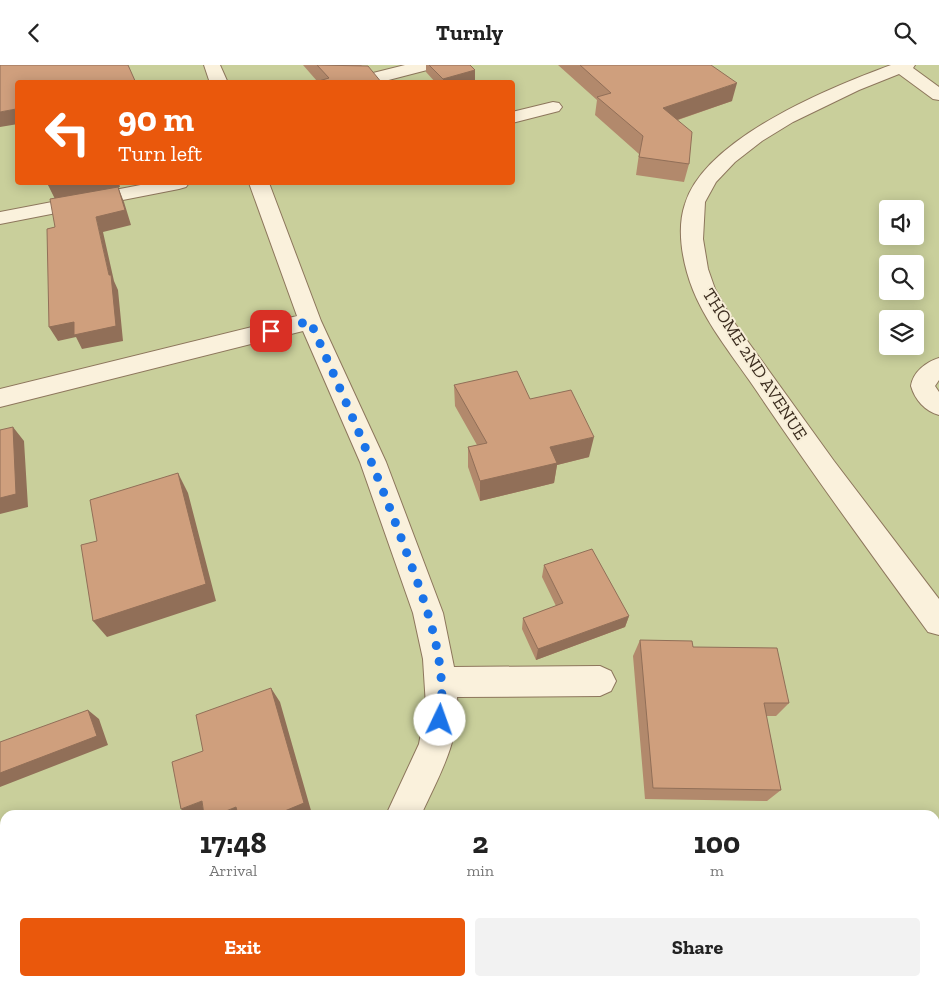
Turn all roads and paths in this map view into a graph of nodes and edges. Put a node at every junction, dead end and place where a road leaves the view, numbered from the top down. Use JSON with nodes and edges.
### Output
{"nodes":[{"id":1,"x":212,"y":65,"type":"edge"},
{"id":2,"x":425,"y":65,"type":"edge"},
{"id":3,"x":903,"y":66,"type":"edge"},
{"id":4,"x":219,"y":80,"type":"edge"},
{"id":5,"x":368,"y":80,"type":"edge"},
{"id":6,"x":939,"y":95,"type":"edge"},
{"id":7,"x":552,"y":107,"type":"dead end"},
{"id":8,"x":515,"y":117,"type":"edge"},
{"id":9,"x":168,"y":185,"type":"edge"},
{"id":10,"x":261,"y":185,"type":"edge"},
{"id":11,"x":0,"y":217,"type":"edge"},
{"id":12,"x":310,"y":321,"type":"junction"},
{"id":13,"x":939,"y":367,"type":"edge"},
{"id":14,"x":0,"y":399,"type":"edge"},
{"id":15,"x":939,"y":406,"type":"edge"},
{"id":16,"x":939,"y":622,"type":"edge"},
{"id":17,"x":600,"y":681,"type":"dead end"},
{"id":18,"x":440,"y":682,"type":"junction"},
{"id":19,"x":405,"y":810,"type":"edge"}],
"edges":[{"from":1,"to":4,"type":"street"},
{"from":2,"to":5,"type":"street"},
{"from":3,"to":6,"type":"street"},
{"from":3,"to":16,"type":"street","name":"THOME 2ND AVENUE"},
{"from":7,"to":8,"type":"street"},
{"from":9,"to":11,"type":"street"},
{"from":10,"to":12,"type":"street"},
{"from":12,"to":14,"type":"street"},
{"from":12,"to":18,"type":"street"},
{"from":13,"to":15,"type":"street"},
{"from":17,"to":18,"type":"street"},
{"from":18,"to":19,"type":"street"}]}
